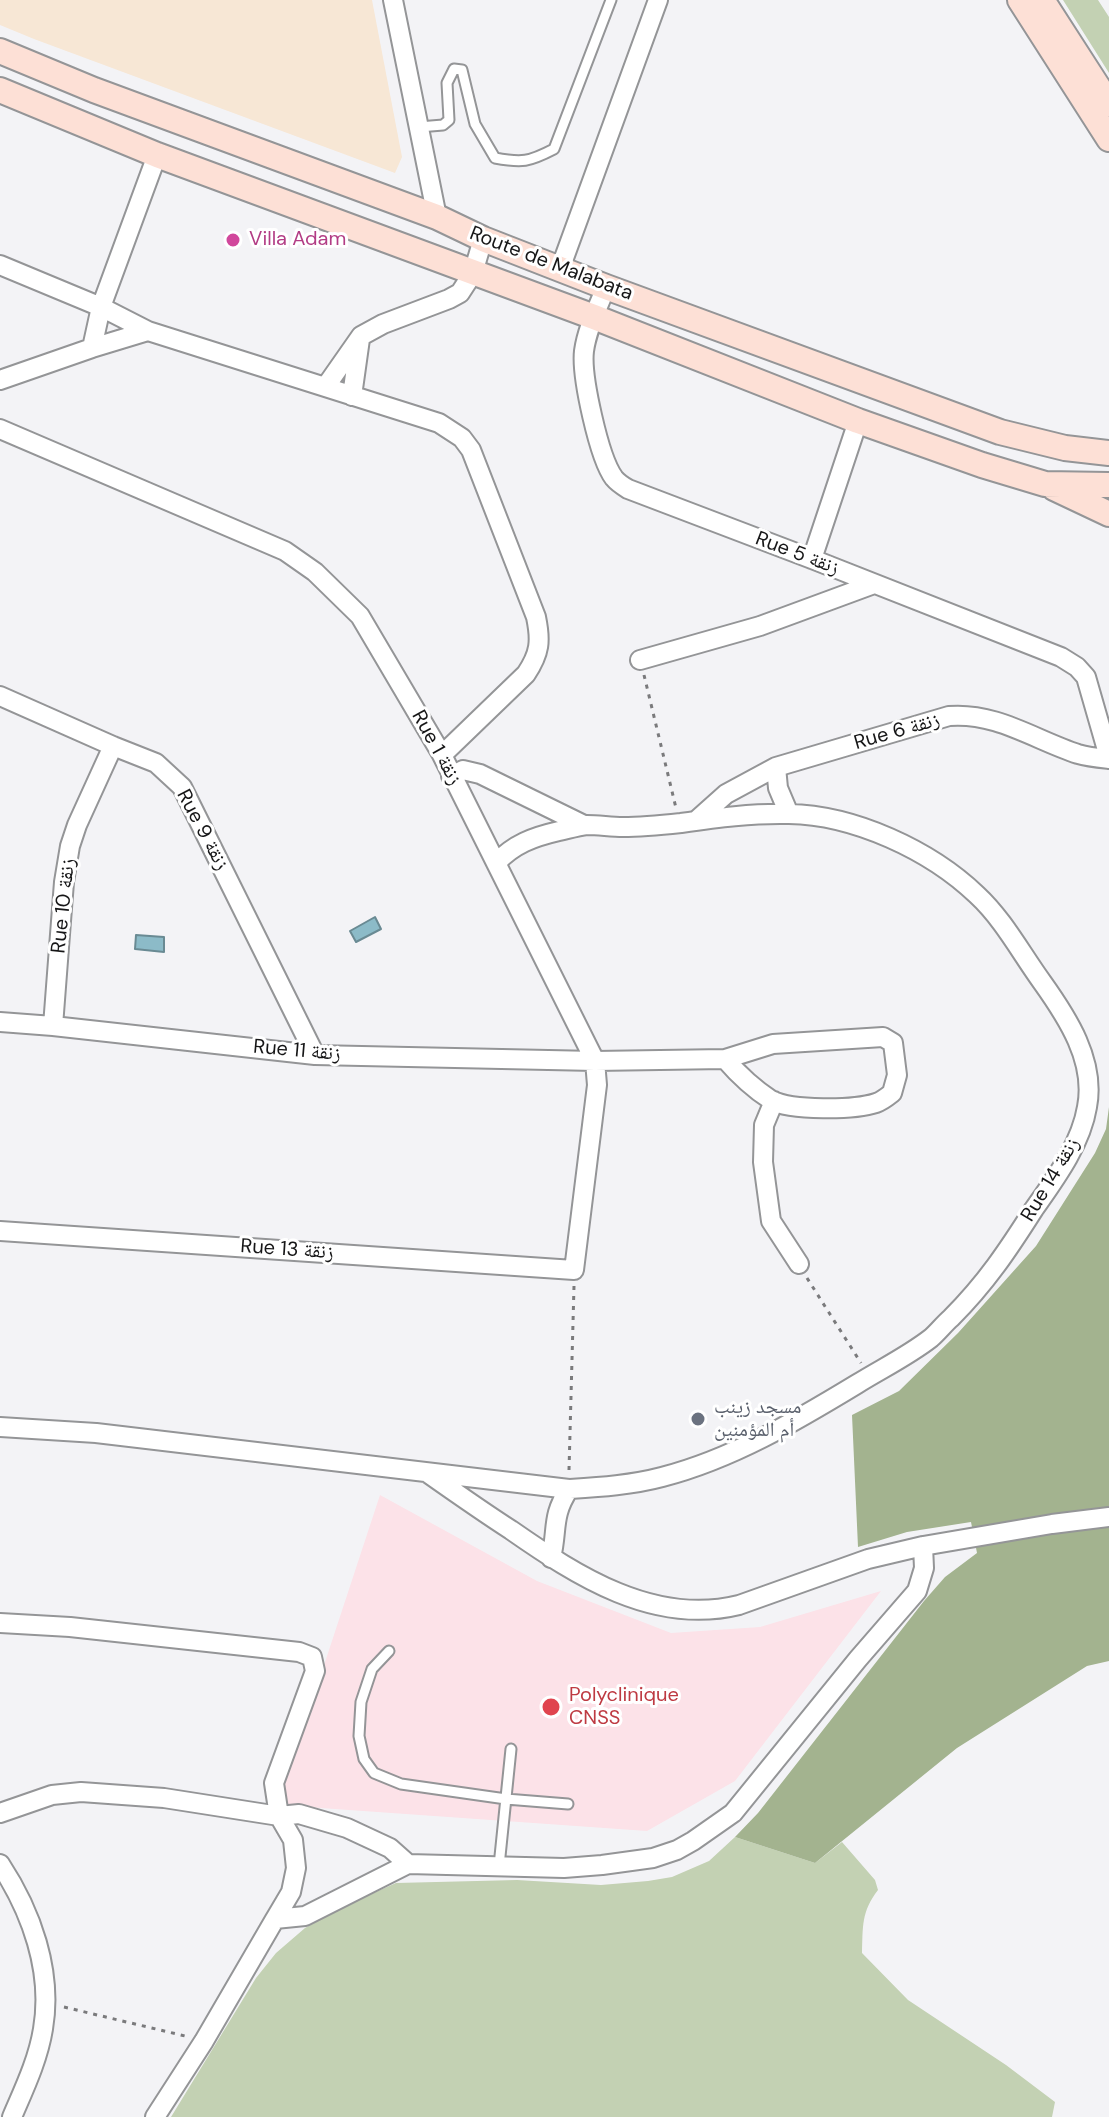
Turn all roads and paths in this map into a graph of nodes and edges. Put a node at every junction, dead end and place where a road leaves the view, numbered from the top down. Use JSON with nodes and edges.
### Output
{"nodes":[{"id":1,"x":393,"y":0,"type":"edge"},
{"id":2,"x":611,"y":0,"type":"edge"},
{"id":3,"x":658,"y":0,"type":"edge"},
{"id":4,"x":1020,"y":0,"type":"edge"},
{"id":5,"x":1042,"y":0,"type":"edge"},
{"id":6,"x":0,"y":51,"type":"edge"},
{"id":7,"x":0,"y":90,"type":"edge"},
{"id":8,"x":1109,"y":104,"type":"edge"},
{"id":9,"x":419,"y":127,"type":"junction"},
{"id":10,"x":1109,"y":139,"type":"edge"},
{"id":11,"x":157,"y":155,"type":"junction"},
{"id":12,"x":437,"y":217,"type":"junction"},
{"id":13,"x":483,"y":239,"type":"junction"},
{"id":14,"x":0,"y":265,"type":"edge"},
{"id":15,"x":560,"y":269,"type":"junction"},
{"id":16,"x":473,"y":273,"type":"junction"},
{"id":17,"x":606,"y":287,"type":"junction"},
{"id":18,"x":101,"y":307,"type":"junction"},
{"id":19,"x":594,"y":317,"type":"junction"},
{"id":20,"x":148,"y":331,"type":"junction"},
{"id":21,"x":361,"y":336,"type":"junction"},
{"id":22,"x":92,"y":348,"type":"junction"},
{"id":23,"x":3,"y":382,"type":"edge"},
{"id":24,"x":326,"y":386,"type":"junction"},
{"id":25,"x":352,"y":396,"type":"junction"},
{"id":26,"x":858,"y":421,"type":"junction"},
{"id":27,"x":0,"y":429,"type":"edge"},
{"id":28,"x":1109,"y":453,"type":"edge"},
{"id":29,"x":1045,"y":484,"type":"junction"},
{"id":30,"x":1109,"y":485,"type":"edge"},
{"id":31,"x":1109,"y":514,"type":"edge"},
{"id":32,"x":812,"y":559,"type":"junction"},
{"id":33,"x":874,"y":584,"type":"junction"},
{"id":34,"x":640,"y":660,"type":"joint"},
{"id":35,"x":0,"y":696,"type":"edge"},
{"id":36,"x":113,"y":746,"type":"junction"},
{"id":37,"x":442,"y":755,"type":"junction"},
{"id":38,"x":1109,"y":758,"type":"edge"},
{"id":39,"x":776,"y":767,"type":"junction"},
{"id":40,"x":451,"y":776,"type":"junction"},
{"id":41,"x":789,"y":814,"type":"junction"},
{"id":42,"x":689,"y":821,"type":"junction"},
{"id":43,"x":584,"y":825,"type":"junction"},
{"id":44,"x":496,"y":863,"type":"junction"},
{"id":45,"x":0,"y":1022,"type":"edge"},
{"id":46,"x":53,"y":1026,"type":"junction"},
{"id":47,"x":315,"y":1055,"type":"junction"},
{"id":48,"x":725,"y":1059,"type":"junction"},
{"id":49,"x":595,"y":1061,"type":"junction"},
{"id":50,"x":774,"y":1101,"type":"junction"},
{"id":51,"x":0,"y":1231,"type":"edge"},
{"id":52,"x":799,"y":1264,"type":"joint"},
{"id":53,"x":574,"y":1270,"type":"junction"},
{"id":54,"x":870,"y":1376,"type":"junction"},
{"id":55,"x":0,"y":1427,"type":"edge"},
{"id":56,"x":427,"y":1473,"type":"junction"},
{"id":57,"x":569,"y":1489,"type":"junction"},
{"id":58,"x":1109,"y":1517,"type":"edge"},
{"id":59,"x":923,"y":1546,"type":"junction"},
{"id":60,"x":551,"y":1558,"type":"junction"},
{"id":61,"x":0,"y":1623,"type":"edge"},
{"id":62,"x":389,"y":1651,"type":"dead end"},
{"id":63,"x":511,"y":1749,"type":"dead end"},
{"id":64,"x":506,"y":1799,"type":"junction"},
{"id":65,"x":568,"y":1804,"type":"dead end"},
{"id":66,"x":0,"y":1813,"type":"edge"},
{"id":67,"x":279,"y":1816,"type":"junction"},
{"id":68,"x":0,"y":1864,"type":"edge"},
{"id":69,"x":408,"y":1864,"type":"junction"},
{"id":70,"x":499,"y":1866,"type":"junction"},
{"id":71,"x":275,"y":1919,"type":"junction"},
{"id":72,"x":45,"y":2002,"type":"junction"},
{"id":73,"x":204,"y":2041,"type":"junction"},
{"id":74,"x":12,"y":2117,"type":"edge"},
{"id":75,"x":155,"y":2117,"type":"edge"}],
"edges":[{"from":1,"to":9,"type":"street"},
{"from":2,"to":9,"type":"lane"},
{"from":3,"to":15,"type":"street"},
{"from":4,"to":10,"type":"street"},
{"from":5,"to":8,"type":"street"},
{"from":6,"to":12,"type":"street","name":"Route de Malabata"},
{"from":7,"to":11,"type":"street","name":"Route de Malabata"},
{"from":9,"to":12,"type":"street"},
{"from":11,"to":16,"type":"street","name":"Route de Malabata"},
{"from":11,"to":18,"type":"street"},
{"from":12,"to":13,"type":"street","name":"Route de Malabata"},
{"from":13,"to":15,"type":"street","name":"Route de Malabata"},
{"from":13,"to":16,"type":"street"},
{"from":14,"to":18,"type":"street"},
{"from":15,"to":17,"type":"street","name":"Route de Malabata"},
{"from":16,"to":19,"type":"street","name":"Route de Malabata"},
{"from":16,"to":21,"type":"street"},
{"from":17,"to":19,"type":"street","name":"Rue 5 زنقة"},
{"from":17,"to":28,"type":"street","name":"Route de Malabata"},
{"from":18,"to":20,"type":"street"},
{"from":18,"to":22,"type":"street"},
{"from":19,"to":26,"type":"street","name":"Route de Malabata"},
{"from":19,"to":32,"type":"street","name":"Rue 5 زنقة"},
{"from":20,"to":22,"type":"street"},
{"from":20,"to":24,"type":"street"},
{"from":21,"to":24,"type":"street"},
{"from":21,"to":25,"type":"street"},
{"from":22,"to":23,"type":"street"},
{"from":24,"to":25,"type":"street"},
{"from":25,"to":37,"type":"street"},
{"from":26,"to":29,"type":"street","name":"Route de Malabata"},
{"from":26,"to":32,"type":"street"},
{"from":27,"to":37,"type":"street","name":"Rue 1 زنقة"},
{"from":29,"to":30,"type":"street","name":"Route de Malabata"},
{"from":29,"to":31,"type":"street"},
{"from":32,"to":33,"type":"street","name":"Rue 5 زنقة"},
{"from":33,"to":34,"type":"street"},
{"from":33,"to":38,"type":"street","name":"Rue 5 زنقة"},
{"from":34,"to":42,"type":"path"},
{"from":35,"to":36,"type":"street","name":"Rue 9 زنقة"},
{"from":36,"to":46,"type":"street","name":"Rue 10 زنقة"},
{"from":36,"to":47,"type":"street","name":"Rue 9 زنقة"},
{"from":37,"to":40,"type":"street","name":"Rue 1 زنقة"},
{"from":38,"to":39,"type":"street","name":"Rue 6 زنقة"},
{"from":39,"to":41,"type":"street"},
{"from":39,"to":42,"type":"street","name":"Rue 6 زنقة"},
{"from":40,"to":43,"type":"street","name":"Rue 14 زنقة"},
{"from":40,"to":44,"type":"street","name":"Rue 1 زنقة"},
{"from":41,"to":42,"type":"street","name":"Rue 14 زنقة"},
{"from":41,"to":54,"type":"street","name":"Rue 14 زنقة"},
{"from":42,"to":43,"type":"street","name":"Rue 14 زنقة"},
{"from":43,"to":44,"type":"street","name":"Rue 14 زنقة"},
{"from":44,"to":49,"type":"street","name":"Rue 1 زنقة"},
{"from":45,"to":46,"type":"street","name":"Rue 11 زنقة"},
{"from":46,"to":47,"type":"street","name":"Rue 11 زنقة"},
{"from":47,"to":49,"type":"street","name":"Rue 11 زنقة"},
{"from":48,"to":49,"type":"street","name":"Rue 11 زنقة"},
{"from":48,"to":50,"type":"street"},
{"from":48,"to":50,"type":"street","name":"Rue 11 زنقة"},
{"from":49,"to":53,"type":"street","name":"Rue 1 زنقة"},
{"from":50,"to":52,"type":"street"},
{"from":51,"to":53,"type":"street","name":"Rue 13 زنقة"},
{"from":52,"to":54,"type":"path"},
{"from":53,"to":57,"type":"path"},
{"from":54,"to":57,"type":"street","name":"Rue 14 زنقة"},
{"from":55,"to":56,"type":"street","name":"Rue 14 زنقة"},
{"from":56,"to":57,"type":"street","name":"Rue 14 زنقة"},
{"from":56,"to":60,"type":"street"},
{"from":57,"to":60,"type":"street"},
{"from":58,"to":59,"type":"street"},
{"from":59,"to":60,"type":"street"},
{"from":59,"to":70,"type":"street"},
{"from":61,"to":67,"type":"street"},
{"from":62,"to":64,"type":"lane"},
{"from":63,"to":64,"type":"lane"},
{"from":64,"to":65,"type":"lane"},
{"from":64,"to":70,"type":"lane"},
{"from":66,"to":67,"type":"street"},
{"from":67,"to":69,"type":"street"},
{"from":67,"to":71,"type":"street"},
{"from":68,"to":72,"type":"street"},
{"from":69,"to":70,"type":"street"},
{"from":69,"to":71,"type":"street"},
{"from":71,"to":73,"type":"street"},
{"from":72,"to":73,"type":"path"},
{"from":72,"to":74,"type":"street"},
{"from":73,"to":75,"type":"street"}]}
